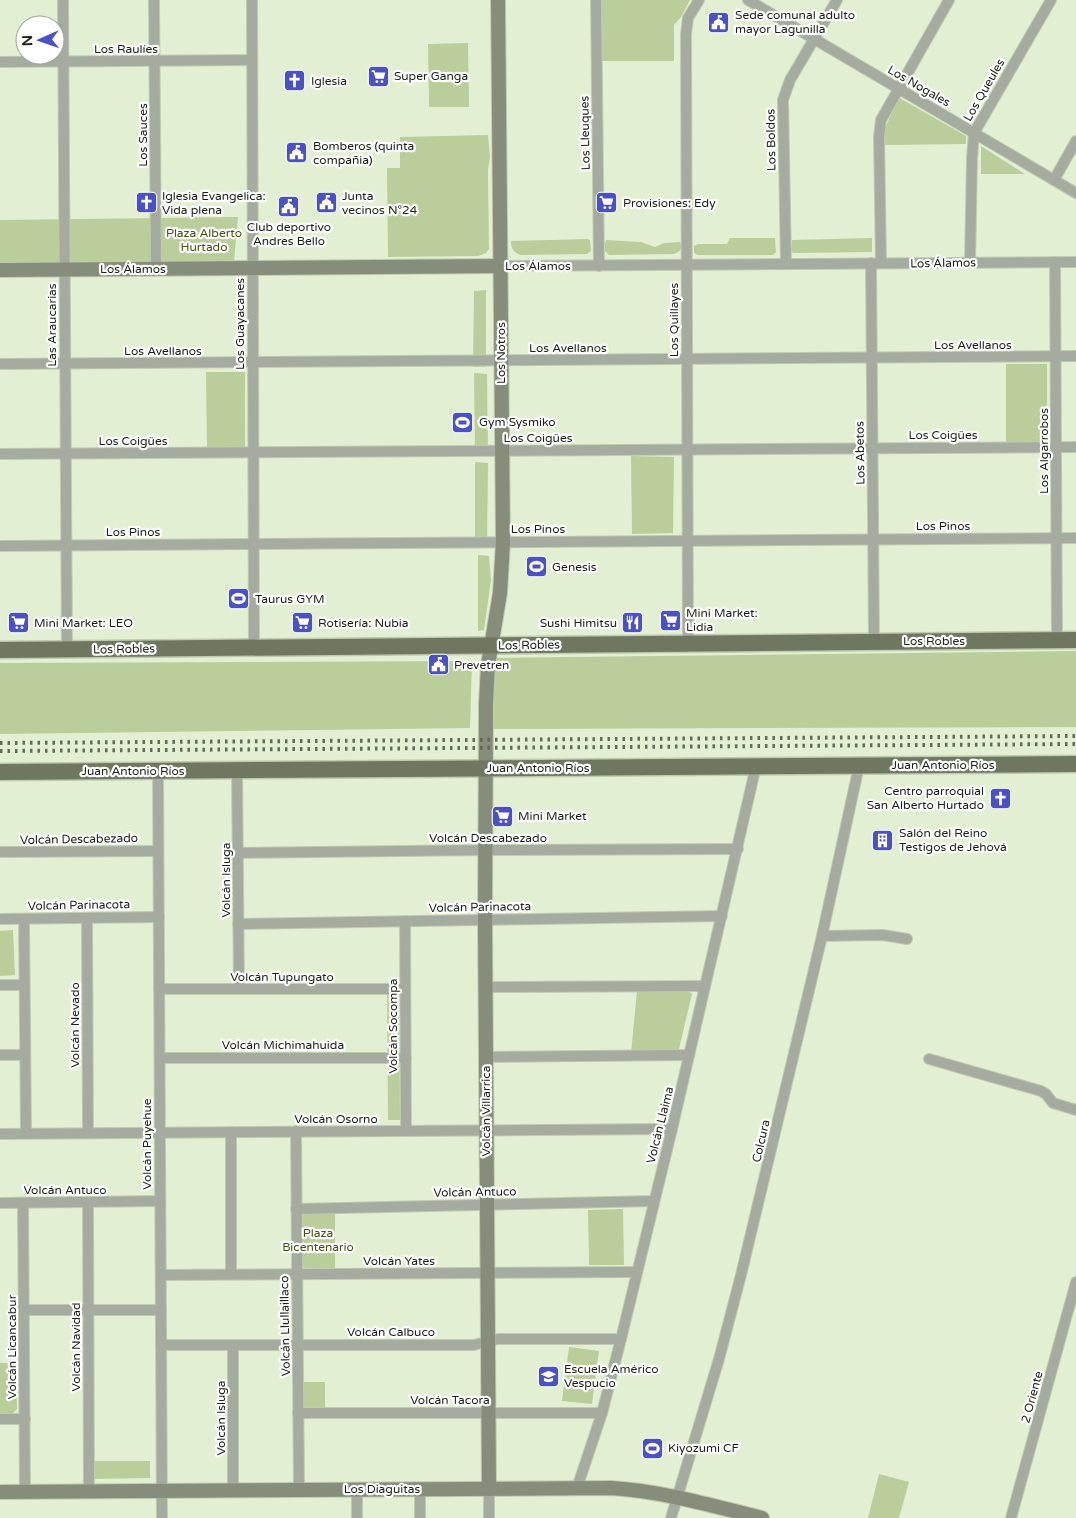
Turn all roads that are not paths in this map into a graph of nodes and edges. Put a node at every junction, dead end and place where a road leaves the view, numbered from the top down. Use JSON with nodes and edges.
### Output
{"nodes":[{"id":1,"x":64,"y":0,"type":"edge"},
{"id":2,"x":154,"y":0,"type":"edge"},
{"id":3,"x":252,"y":0,"type":"edge"},
{"id":4,"x":498,"y":0,"type":"edge"},
{"id":5,"x":596,"y":0,"type":"edge"},
{"id":6,"x":699,"y":0,"type":"edge"},
{"id":7,"x":748,"y":0,"type":"edge"},
{"id":8,"x":836,"y":0,"type":"edge"},
{"id":9,"x":949,"y":0,"type":"edge"},
{"id":10,"x":1051,"y":0,"type":"edge"},
{"id":11,"x":64,"y":15,"type":"edge"},
{"id":12,"x":814,"y":39,"type":"junction"},
{"id":13,"x":252,"y":60,"type":"junction"},
{"id":14,"x":155,"y":61,"type":"junction"},
{"id":15,"x":0,"y":62,"type":"edge"},
{"id":16,"x":15,"y":62,"type":"edge"},
{"id":17,"x":65,"y":62,"type":"edge"},
{"id":18,"x":64,"y":65,"type":"edge"},
{"id":19,"x":898,"y":88,"type":"junction"},
{"id":20,"x":974,"y":133,"type":"junction"},
{"id":21,"x":1076,"y":142,"type":"edge"},
{"id":22,"x":1054,"y":180,"type":"junction"},
{"id":23,"x":1076,"y":194,"type":"edge"},
{"id":24,"x":970,"y":262,"type":"junction"},
{"id":25,"x":1055,"y":262,"type":"junction"},
{"id":26,"x":1076,"y":262,"type":"edge"},
{"id":27,"x":876,"y":263,"type":"junction"},
{"id":28,"x":786,"y":264,"type":"junction"},
{"id":29,"x":687,"y":265,"type":"junction"},
{"id":30,"x":501,"y":266,"type":"junction"},
{"id":31,"x":599,"y":266,"type":"junction"},
{"id":32,"x":252,"y":268,"type":"junction"},
{"id":33,"x":65,"y":269,"type":"junction"},
{"id":34,"x":156,"y":269,"type":"junction"},
{"id":35,"x":0,"y":270,"type":"edge"},
{"id":36,"x":1076,"y":356,"type":"edge"},
{"id":37,"x":1056,"y":357,"type":"junction"},
{"id":38,"x":872,"y":358,"type":"junction"},
{"id":39,"x":687,"y":360,"type":"junction"},
{"id":40,"x":501,"y":361,"type":"junction"},
{"id":41,"x":253,"y":363,"type":"junction"},
{"id":42,"x":0,"y":364,"type":"edge"},
{"id":43,"x":65,"y":364,"type":"junction"},
{"id":44,"x":1056,"y":447,"type":"junction"},
{"id":45,"x":1076,"y":447,"type":"edge"},
{"id":46,"x":872,"y":448,"type":"junction"},
{"id":47,"x":687,"y":450,"type":"junction"},
{"id":48,"x":502,"y":451,"type":"junction"},
{"id":49,"x":253,"y":452,"type":"junction"},
{"id":50,"x":0,"y":454,"type":"edge"},
{"id":51,"x":65,"y":454,"type":"junction"},
{"id":52,"x":1057,"y":538,"type":"junction"},
{"id":53,"x":1076,"y":538,"type":"edge"},
{"id":54,"x":873,"y":539,"type":"junction"},
{"id":55,"x":688,"y":540,"type":"junction"},
{"id":56,"x":503,"y":542,"type":"junction"},
{"id":57,"x":253,"y":544,"type":"junction"},
{"id":58,"x":66,"y":545,"type":"junction"},
{"id":59,"x":0,"y":546,"type":"edge"},
{"id":60,"x":1057,"y":640,"type":"junction"},
{"id":61,"x":1076,"y":640,"type":"edge"},
{"id":62,"x":874,"y":642,"type":"junction"},
{"id":63,"x":688,"y":643,"type":"junction"},
{"id":64,"x":491,"y":645,"type":"junction"},
{"id":65,"x":254,"y":648,"type":"junction"},
{"id":66,"x":0,"y":650,"type":"edge"},
{"id":67,"x":66,"y":650,"type":"junction"},
{"id":68,"x":486,"y":704,"type":"joint"},
{"id":69,"x":1076,"y":764,"type":"edge"},
{"id":70,"x":756,"y":766,"type":"junction"},
{"id":71,"x":859,"y":766,"type":"junction"},
{"id":72,"x":485,"y":768,"type":"junction"},
{"id":73,"x":238,"y":770,"type":"junction"},
{"id":74,"x":158,"y":771,"type":"junction"},
{"id":75,"x":0,"y":772,"type":"edge"},
{"id":76,"x":738,"y":849,"type":"junction"},
{"id":77,"x":485,"y":850,"type":"junction"},
{"id":78,"x":158,"y":851,"type":"junction"},
{"id":79,"x":0,"y":852,"type":"edge"},
{"id":80,"x":238,"y":853,"type":"junction"},
{"id":81,"x":722,"y":916,"type":"junction"},
{"id":82,"x":159,"y":917,"type":"junction"},
{"id":83,"x":24,"y":918,"type":"junction"},
{"id":84,"x":88,"y":918,"type":"junction"},
{"id":85,"x":0,"y":919,"type":"edge"},
{"id":86,"x":485,"y":920,"type":"junction"},
{"id":87,"x":405,"y":921,"type":"junction"},
{"id":88,"x":238,"y":924,"type":"junction"},
{"id":89,"x":822,"y":936,"type":"junction"},
{"id":90,"x":907,"y":939,"type":"dead end"},
{"id":91,"x":0,"y":985,"type":"edge"},
{"id":92,"x":24,"y":985,"type":"junction"},
{"id":93,"x":705,"y":986,"type":"junction"},
{"id":94,"x":486,"y":988,"type":"junction"},
{"id":95,"x":159,"y":989,"type":"junction"},
{"id":96,"x":239,"y":989,"type":"junction"},
{"id":97,"x":405,"y":989,"type":"junction"},
{"id":98,"x":0,"y":1055,"type":"edge"},
{"id":99,"x":25,"y":1055,"type":"junction"},
{"id":100,"x":689,"y":1055,"type":"junction"},
{"id":101,"x":486,"y":1057,"type":"junction"},
{"id":102,"x":160,"y":1058,"type":"junction"},
{"id":103,"x":406,"y":1058,"type":"junction"},
{"id":104,"x":929,"y":1059,"type":"dead end"},
{"id":105,"x":1076,"y":1110,"type":"edge"},
{"id":106,"x":672,"y":1129,"type":"junction"},
{"id":107,"x":486,"y":1130,"type":"junction"},
{"id":108,"x":296,"y":1131,"type":"junction"},
{"id":109,"x":406,"y":1131,"type":"junction"},
{"id":110,"x":160,"y":1132,"type":"junction"},
{"id":111,"x":231,"y":1132,"type":"junction"},
{"id":112,"x":88,"y":1133,"type":"junction"},
{"id":113,"x":0,"y":1134,"type":"edge"},
{"id":114,"x":26,"y":1134,"type":"junction"},
{"id":115,"x":160,"y":1201,"type":"junction"},
{"id":116,"x":654,"y":1201,"type":"junction"},
{"id":117,"x":88,"y":1202,"type":"junction"},
{"id":118,"x":0,"y":1203,"type":"edge"},
{"id":119,"x":23,"y":1203,"type":"junction"},
{"id":120,"x":487,"y":1205,"type":"junction"},
{"id":121,"x":296,"y":1209,"type":"junction"},
{"id":122,"x":487,"y":1272,"type":"junction"},
{"id":123,"x":637,"y":1272,"type":"junction"},
{"id":124,"x":231,"y":1274,"type":"junction"},
{"id":125,"x":297,"y":1274,"type":"junction"},
{"id":126,"x":161,"y":1275,"type":"junction"},
{"id":127,"x":1076,"y":1282,"type":"edge"},
{"id":128,"x":24,"y":1310,"type":"junction"},
{"id":129,"x":88,"y":1310,"type":"junction"},
{"id":130,"x":161,"y":1310,"type":"junction"},
{"id":131,"x":621,"y":1339,"type":"junction"},
{"id":132,"x":488,"y":1341,"type":"junction"},
{"id":133,"x":161,"y":1345,"type":"junction"},
{"id":134,"x":233,"y":1345,"type":"junction"},
{"id":135,"x":298,"y":1345,"type":"junction"},
{"id":136,"x":488,"y":1412,"type":"junction"},
{"id":137,"x":298,"y":1413,"type":"junction"},
{"id":138,"x":602,"y":1413,"type":"junction"},
{"id":139,"x":0,"y":1419,"type":"edge"},
{"id":140,"x":25,"y":1419,"type":"junction"},
{"id":141,"x":578,"y":1488,"type":"junction"},
{"id":142,"x":420,"y":1489,"type":"junction"},
{"id":143,"x":489,"y":1489,"type":"junction"},
{"id":144,"x":299,"y":1490,"type":"junction"},
{"id":145,"x":357,"y":1490,"type":"junction"},
{"id":146,"x":162,"y":1491,"type":"junction"},
{"id":147,"x":233,"y":1491,"type":"junction"},
{"id":148,"x":0,"y":1492,"type":"edge"},
{"id":149,"x":26,"y":1492,"type":"junction"},
{"id":150,"x":88,"y":1492,"type":"junction"},
{"id":151,"x":678,"y":1498,"type":"junction"},
{"id":152,"x":162,"y":1518,"type":"edge"},
{"id":153,"x":357,"y":1518,"type":"edge"},
{"id":154,"x":420,"y":1518,"type":"edge"},
{"id":155,"x":489,"y":1518,"type":"edge"},
{"id":156,"x":671,"y":1518,"type":"edge"},
{"id":157,"x":762,"y":1518,"type":"edge"},
{"id":158,"x":1011,"y":1518,"type":"edge"}],
"edges":[{"from":1,"to":11,"type":"street","name":"Las Araucarias"},
{"from":2,"to":14,"type":"street","name":"Los Sauces"},
{"from":3,"to":13,"type":"street","name":"Los Guayacanes"},
{"from":4,"to":30,"type":"street","name":"Los Notros"},
{"from":5,"to":31,"type":"street","name":"Los Lleuques"},
{"from":6,"to":29,"type":"street","name":"Los Quillayes"},
{"from":7,"to":12,"type":"street","name":"Los Nogales"},
{"from":8,"to":12,"type":"street","name":"Los Boldos"},
{"from":9,"to":19,"type":"street","name":"Los Abetos"},
{"from":10,"to":20,"type":"street","name":"Los Queules"},
{"from":12,"to":19,"type":"street","name":"Los Nogales"},
{"from":12,"to":28,"type":"street","name":"Los Boldos"},
{"from":13,"to":14,"type":"street","name":"Los Raulíes"},
{"from":13,"to":32,"type":"street","name":"Los Guayacanes"},
{"from":14,"to":17,"type":"street","name":"Los Raulíes"},
{"from":14,"to":34,"type":"street","name":"Los Sauces"},
{"from":15,"to":16,"type":"street","name":"Los Raulíes"},
{"from":18,"to":33,"type":"street","name":"Las Araucarias"},
{"from":19,"to":20,"type":"street","name":"Los Nogales"},
{"from":19,"to":27,"type":"street","name":"Los Abetos"},
{"from":20,"to":22,"type":"street","name":"Los Nogales"},
{"from":20,"to":24,"type":"street","name":"Los Queules"},
{"from":21,"to":22,"type":"street"},
{"from":22,"to":23,"type":"street","name":"Los Nogales"},
{"from":24,"to":25,"type":"street","name":"Los Álamos"},
{"from":24,"to":27,"type":"street","name":"Los Álamos"},
{"from":25,"to":26,"type":"street","name":"Los Álamos"},
{"from":25,"to":37,"type":"street","name":"Los Algarrobos"},
{"from":27,"to":28,"type":"street","name":"Los Álamos"},
{"from":27,"to":38,"type":"street","name":"Los Abetos"},
{"from":28,"to":29,"type":"street","name":"Los Álamos"},
{"from":29,"to":31,"type":"street","name":"Los Álamos"},
{"from":29,"to":39,"type":"street","name":"Los Quillayes"},
{"from":30,"to":31,"type":"street","name":"Los Álamos"},
{"from":30,"to":32,"type":"street","name":"Los Álamos"},
{"from":30,"to":40,"type":"street","name":"Los Notros"},
{"from":32,"to":34,"type":"street","name":"Los Álamos"},
{"from":32,"to":41,"type":"street","name":"Los Guayacanes"},
{"from":33,"to":34,"type":"street","name":"Los Álamos"},
{"from":33,"to":35,"type":"street","name":"Los Álamos"},
{"from":33,"to":43,"type":"street","name":"Las Araucarias"},
{"from":36,"to":37,"type":"street","name":"Los Avellanos"},
{"from":37,"to":38,"type":"street","name":"Los Avellanos"},
{"from":37,"to":44,"type":"street","name":"Los Algarrobos"},
{"from":38,"to":39,"type":"street","name":"Los Avellanos"},
{"from":38,"to":46,"type":"street","name":"Los Abetos"},
{"from":39,"to":40,"type":"street","name":"Los Avellanos"},
{"from":39,"to":47,"type":"street","name":"Los Quillayes"},
{"from":40,"to":41,"type":"street","name":"Los Avellanos"},
{"from":40,"to":48,"type":"street","name":"Los Notros"},
{"from":41,"to":43,"type":"street","name":"Los Avellanos"},
{"from":41,"to":49,"type":"street","name":"Los Guayacanes"},
{"from":42,"to":43,"type":"street","name":"Los Avellanos"},
{"from":43,"to":51,"type":"street","name":"Las Araucarias"},
{"from":44,"to":45,"type":"street","name":"Los Coigües"},
{"from":44,"to":46,"type":"street","name":"Los Coigües"},
{"from":44,"to":52,"type":"street","name":"Los Algarrobos"},
{"from":46,"to":47,"type":"street","name":"Los Coigües"},
{"from":46,"to":54,"type":"street","name":"Los Abetos"},
{"from":47,"to":48,"type":"street","name":"Los Coigües"},
{"from":47,"to":55,"type":"street","name":"Los Quillayes"},
{"from":48,"to":49,"type":"street","name":"Los Coigües"},
{"from":48,"to":56,"type":"street","name":"Los Notros"},
{"from":49,"to":51,"type":"street","name":"Los Coigües"},
{"from":49,"to":57,"type":"street","name":"Los Guayacanes"},
{"from":50,"to":51,"type":"street","name":"Los Coigües"},
{"from":51,"to":58,"type":"street","name":"Las Araucarias"},
{"from":52,"to":53,"type":"street","name":"Los Pinos"},
{"from":52,"to":54,"type":"street","name":"Los Pinos"},
{"from":52,"to":60,"type":"street","name":"Los Algarrobos"},
{"from":54,"to":55,"type":"street","name":"Los Pinos"},
{"from":54,"to":62,"type":"street","name":"Los Abetos"},
{"from":55,"to":56,"type":"street","name":"Los Pinos"},
{"from":55,"to":63,"type":"street","name":"Los Quillayes"},
{"from":56,"to":57,"type":"street","name":"Los Pinos"},
{"from":56,"to":64,"type":"street","name":"Los Notros"},
{"from":57,"to":58,"type":"street","name":"Los Pinos"},
{"from":57,"to":65,"type":"street","name":"Los Guayacanes"},
{"from":58,"to":59,"type":"street","name":"Los Pinos"},
{"from":58,"to":67,"type":"street","name":"Las Araucarias"},
{"from":60,"to":61,"type":"main road","name":"Los Robles"},
{"from":60,"to":62,"type":"main road","name":"Los Robles"},
{"from":62,"to":63,"type":"main road","name":"Los Robles"},
{"from":63,"to":64,"type":"main road","name":"Los Robles"},
{"from":64,"to":65,"type":"main road","name":"Los Robles"},
{"from":64,"to":68,"type":"street","name":"Los Notros"},
{"from":65,"to":67,"type":"main road","name":"Los Robles"},
{"from":66,"to":67,"type":"main road","name":"Los Robles"},
{"from":68,"to":72,"type":"street","name":"Volcán Villarrica"},
{"from":69,"to":71,"type":"main road","name":"Juan Antonio Ríos"},
{"from":70,"to":71,"type":"main road","name":"Juan Antonio Ríos"},
{"from":70,"to":72,"type":"main road","name":"Juan Antonio Ríos"},
{"from":70,"to":76,"type":"street","name":"Volcán Llaima"},
{"from":71,"to":89,"type":"street","name":"Colcura"},
{"from":72,"to":73,"type":"main road","name":"Juan Antonio Ríos"},
{"from":72,"to":77,"type":"street","name":"Volcán Villarrica"},
{"from":73,"to":74,"type":"main road","name":"Juan Antonio Ríos"},
{"from":73,"to":80,"type":"street","name":"Volcán Isluga"},
{"from":74,"to":75,"type":"main road","name":"Juan Antonio Ríos"},
{"from":74,"to":78,"type":"street","name":"Volcán Puyehue"},
{"from":76,"to":77,"type":"street","name":"Volcán Descabezado"},
{"from":76,"to":81,"type":"street","name":"Volcán Llaima"},
{"from":77,"to":80,"type":"street","name":"Volcán Descabezado"},
{"from":77,"to":86,"type":"street","name":"Volcán Villarrica"},
{"from":78,"to":79,"type":"street","name":"Volcán Descabezado"},
{"from":78,"to":82,"type":"street","name":"Volcán Puyehue"},
{"from":80,"to":88,"type":"street","name":"Volcán Isluga"},
{"from":81,"to":86,"type":"street","name":"Volcán Parinacota"},
{"from":81,"to":93,"type":"street","name":"Volcán Llaima"},
{"from":82,"to":84,"type":"street","name":"Volcán Parinacota"},
{"from":82,"to":95,"type":"street","name":"Volcán Puyehue"},
{"from":83,"to":84,"type":"street","name":"Volcán Parinacota"},
{"from":83,"to":85,"type":"street","name":"Volcán Parinacota"},
{"from":83,"to":92,"type":"street"},
{"from":84,"to":112,"type":"street","name":"Volcán Nevado"},
{"from":86,"to":87,"type":"street","name":"Volcán Parinacota"},
{"from":86,"to":94,"type":"street","name":"Volcán Villarrica"},
{"from":87,"to":88,"type":"street","name":"Volcán Parinacota"},
{"from":87,"to":97,"type":"street","name":"Volcán Socompa"},
{"from":88,"to":96,"type":"street","name":"Volcán Isluga"},
{"from":89,"to":90,"type":"street"},
{"from":89,"to":151,"type":"street","name":"Colcura"},
{"from":91,"to":92,"type":"street"},
{"from":92,"to":99,"type":"street"},
{"from":93,"to":94,"type":"street"},
{"from":93,"to":100,"type":"street","name":"Volcán Llaima"},
{"from":94,"to":101,"type":"street","name":"Volcán Villarrica"},
{"from":95,"to":96,"type":"street","name":"Volcán Tupungato"},
{"from":95,"to":102,"type":"street","name":"Volcán Puyehue"},
{"from":96,"to":97,"type":"street","name":"Volcán Tupungato"},
{"from":97,"to":103,"type":"street","name":"Volcán Socompa"},
{"from":98,"to":99,"type":"street"},
{"from":99,"to":114,"type":"street"},
{"from":100,"to":101,"type":"street"},
{"from":100,"to":106,"type":"street","name":"Volcán Llaima"},
{"from":101,"to":107,"type":"street","name":"Volcán Villarrica"},
{"from":102,"to":103,"type":"street","name":"Volcán Michimahuida"},
{"from":102,"to":110,"type":"street","name":"Volcán Puyehue"},
{"from":103,"to":109,"type":"street","name":"Volcán Socompa"},
{"from":104,"to":105,"type":"street"},
{"from":106,"to":107,"type":"street","name":"Volcán Osorno"},
{"from":106,"to":116,"type":"street","name":"Volcán Llaima"},
{"from":107,"to":109,"type":"street","name":"Volcán Osorno"},
{"from":107,"to":120,"type":"street","name":"Volcán Villarrica"},
{"from":108,"to":109,"type":"street","name":"Volcán Osorno"},
{"from":108,"to":111,"type":"street","name":"Volcán Osorno"},
{"from":108,"to":121,"type":"street","name":"Volcán Llullaillaco"},
{"from":110,"to":111,"type":"street","name":"Volcán Osorno"},
{"from":110,"to":112,"type":"street","name":"Volcán Osorno"},
{"from":110,"to":115,"type":"street","name":"Volcán Puyehue"},
{"from":111,"to":124,"type":"street"},
{"from":112,"to":114,"type":"street","name":"Volcán Osorno"},
{"from":113,"to":114,"type":"street","name":"Volcán Osorno"},
{"from":115,"to":117,"type":"street","name":"Volcán Antuco"},
{"from":115,"to":126,"type":"street","name":"Volcán Puyehue"},
{"from":116,"to":120,"type":"street","name":"Volcán Antuco"},
{"from":116,"to":123,"type":"street","name":"Volcán Llaima"},
{"from":117,"to":119,"type":"street","name":"Volcán Antuco"},
{"from":117,"to":129,"type":"street","name":"Volcán Navidad"},
{"from":118,"to":119,"type":"street","name":"Volcán Antuco"},
{"from":119,"to":128,"type":"street","name":"Volcán Licancabur"},
{"from":120,"to":121,"type":"street","name":"Volcán Antuco"},
{"from":120,"to":122,"type":"street","name":"Volcán Villarrica"},
{"from":121,"to":125,"type":"street","name":"Volcán Llullaillaco"},
{"from":122,"to":123,"type":"street","name":"Volcán Yates"},
{"from":122,"to":125,"type":"street","name":"Volcán Yates"},
{"from":122,"to":132,"type":"street","name":"Volcán Villarrica"},
{"from":123,"to":131,"type":"street","name":"Volcán Llaima"},
{"from":124,"to":125,"type":"street","name":"Volcán Yates"},
{"from":124,"to":126,"type":"street","name":"Volcán Yates"},
{"from":125,"to":135,"type":"street","name":"Volcán Llullaillaco"},
{"from":126,"to":130,"type":"street","name":"Volcán Puyehue"},
{"from":127,"to":158,"type":"street","name":"2 Oriente"},
{"from":128,"to":129,"type":"street"},
{"from":128,"to":140,"type":"street","name":"Volcán Licancabur"},
{"from":129,"to":130,"type":"street"},
{"from":129,"to":150,"type":"street","name":"Volcán Navidad"},
{"from":130,"to":133,"type":"street","name":"Volcán Puyehue"},
{"from":131,"to":132,"type":"street","name":"Volcán Calbuco"},
{"from":131,"to":138,"type":"street","name":"Volcán Llaima"},
{"from":132,"to":135,"type":"street","name":"Volcán Calbuco"},
{"from":132,"to":136,"type":"street","name":"Volcán Villarrica"},
{"from":133,"to":134,"type":"street","name":"Volcán Calbuco"},
{"from":133,"to":146,"type":"street","name":"Volcán Puyehue"},
{"from":134,"to":135,"type":"street","name":"Volcán Calbuco"},
{"from":134,"to":147,"type":"street","name":"Volcán Isluga"},
{"from":135,"to":137,"type":"street","name":"Volcán Llullaillaco"},
{"from":136,"to":137,"type":"street","name":"Volcán Tacora"},
{"from":136,"to":138,"type":"street","name":"Volcán Tacora"},
{"from":136,"to":143,"type":"street","name":"Volcán Villarrica"},
{"from":137,"to":144,"type":"street","name":"Volcán Llullaillaco"},
{"from":138,"to":141,"type":"street","name":"Volcán Llaima"},
{"from":139,"to":140,"type":"street"},
{"from":140,"to":149,"type":"street","name":"Volcán Licancabur"},
{"from":141,"to":143,"type":"street","name":"Los Diaguitas"},
{"from":141,"to":151,"type":"street","name":"Los Diaguitas"},
{"from":142,"to":143,"type":"street","name":"Los Diaguitas"},
{"from":142,"to":145,"type":"street","name":"Los Diaguitas"},
{"from":142,"to":154,"type":"street"},
{"from":143,"to":155,"type":"street","name":"Volcán Villarrica"},
{"from":144,"to":145,"type":"street","name":"Los Diaguitas"},
{"from":144,"to":147,"type":"street","name":"Los Diaguitas"},
{"from":145,"to":153,"type":"street"},
{"from":146,"to":147,"type":"street","name":"Los Diaguitas"},
{"from":146,"to":150,"type":"street","name":"Los Diaguitas"},
{"from":146,"to":152,"type":"street","name":"Volcán Puyehue"},
{"from":148,"to":149,"type":"street","name":"Los Diaguitas"},
{"from":149,"to":150,"type":"street","name":"Los Diaguitas"},
{"from":151,"to":156,"type":"street","name":"Colcura"},
{"from":151,"to":157,"type":"street","name":"Los Diaguitas"}]}
